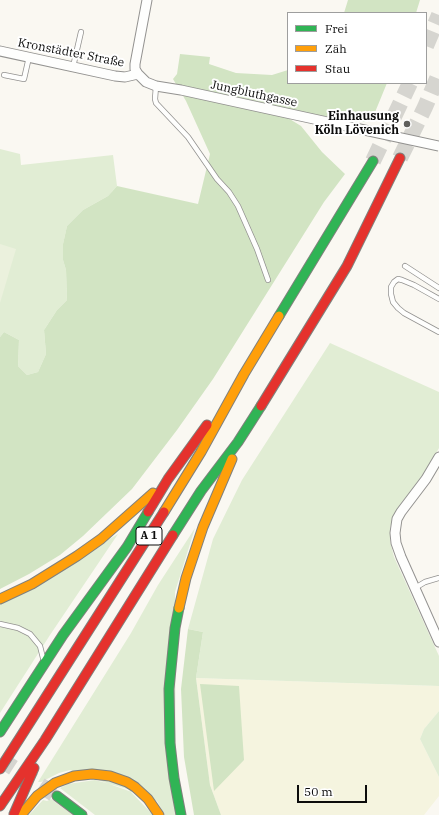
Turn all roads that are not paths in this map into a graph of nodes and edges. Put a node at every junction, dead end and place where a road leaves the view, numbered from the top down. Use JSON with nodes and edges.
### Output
{"nodes":[{"id":1,"x":147,"y":0,"type":"edge"},
{"id":2,"x":81,"y":32,"type":"dead end"},
{"id":3,"x":0,"y":51,"type":"edge"},
{"id":4,"x":29,"y":57,"type":"junction"},
{"id":5,"x":73,"y":67,"type":"junction"},
{"id":6,"x":138,"y":74,"type":"junction"},
{"id":7,"x":4,"y":75,"type":"dead end"},
{"id":8,"x":156,"y":86,"type":"junction"},
{"id":9,"x":439,"y":146,"type":"edge"},
{"id":10,"x":400,"y":158,"type":"tunnel mouth"},
{"id":11,"x":373,"y":161,"type":"tunnel mouth"},
{"id":12,"x":405,"y":266,"type":"dead end"},
{"id":13,"x":268,"y":280,"type":"dead end"},
{"id":14,"x":439,"y":288,"type":"edge"},
{"id":15,"x":439,"y":299,"type":"edge"},
{"id":16,"x":439,"y":332,"type":"edge"},
{"id":17,"x":244,"y":374,"type":"junction"},
{"id":18,"x":238,"y":442,"type":"junction"},
{"id":19,"x":439,"y":457,"type":"edge"},
{"id":20,"x":168,"y":479,"type":"junction"},
{"id":21,"x":439,"y":578,"type":"edge"},
{"id":22,"x":414,"y":588,"type":"junction"},
{"id":23,"x":0,"y":599,"type":"edge"},
{"id":24,"x":0,"y":624,"type":"edge"},
{"id":25,"x":439,"y":642,"type":"edge"},
{"id":26,"x":44,"y":663,"type":"junction"},
{"id":27,"x":0,"y":732,"type":"edge"},
{"id":28,"x":45,"y":740,"type":"junction"},
{"id":29,"x":0,"y":769,"type":"edge"},
{"id":30,"x":56,"y":796,"type":"tunnel mouth"},
{"id":31,"x":0,"y":806,"type":"edge"},
{"id":32,"x":13,"y":815,"type":"edge"},
{"id":33,"x":21,"y":815,"type":"edge"},
{"id":34,"x":82,"y":815,"type":"edge"},
{"id":35,"x":159,"y":815,"type":"edge"},
{"id":36,"x":181,"y":815,"type":"edge"}],
"edges":[{"from":1,"to":6,"type":"street"},
{"from":2,"to":5,"type":"lane"},
{"from":3,"to":4,"type":"street","name":"Kronstädter Straße"},
{"from":4,"to":5,"type":"street","name":"Kronstädter Straße"},
{"from":4,"to":7,"type":"lane"},
{"from":5,"to":6,"type":"street","name":"Kronstädter Straße"},
{"from":6,"to":8,"type":"street","name":"Jungbluthgasse"},
{"from":8,"to":9,"type":"street","name":"Jungbluthgasse","bridge":true},
{"from":8,"to":13,"type":"lane"},
{"from":10,"to":18,"type":"highway","number":"A 1"},
{"from":11,"to":17,"type":"highway","number":"A 1"},
{"from":12,"to":14,"type":"lane"},
{"from":15,"to":16,"type":"lane"},
{"from":17,"to":20,"type":"highway"},
{"from":17,"to":29,"type":"highway","number":"A 1"},
{"from":18,"to":28,"type":"highway","number":"A 1"},
{"from":18,"to":36,"type":"highway"},
{"from":19,"to":22,"type":"street"},
{"from":20,"to":23,"type":"highway"},
{"from":20,"to":26,"type":"highway"},
{"from":21,"to":22,"type":"lane"},
{"from":22,"to":25,"type":"street"},
{"from":24,"to":26,"type":"lane"},
{"from":26,"to":27,"type":"highway"},
{"from":28,"to":31,"type":"highway","number":"A 1"},
{"from":28,"to":32,"type":"highway"},
{"from":30,"to":34,"type":"highway"},
{"from":33,"to":35,"type":"highway"}]}
